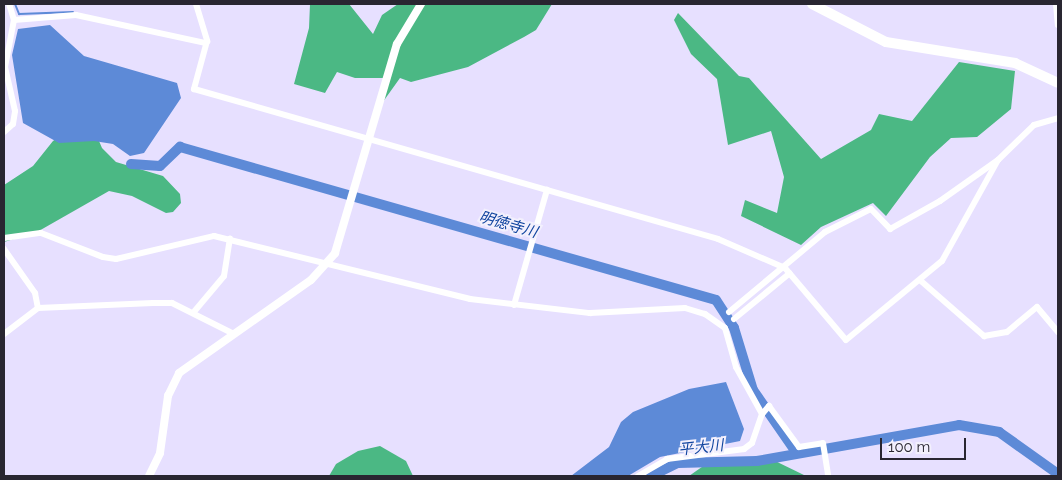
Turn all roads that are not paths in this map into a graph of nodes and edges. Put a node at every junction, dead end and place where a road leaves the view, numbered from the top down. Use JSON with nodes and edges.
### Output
{"nodes":[{"id":1,"x":9,"y":4,"type":"edge"},
{"id":2,"x":196,"y":4,"type":"edge"},
{"id":3,"x":421,"y":4,"type":"edge"},
{"id":4,"x":812,"y":4,"type":"edge"},
{"id":5,"x":1056,"y":4,"type":"edge"},
{"id":6,"x":14,"y":20,"type":"junction"},
{"id":7,"x":1058,"y":25,"type":"edge"},
{"id":8,"x":206,"y":43,"type":"junction"},
{"id":9,"x":1058,"y":83,"type":"edge"},
{"id":10,"x":1058,"y":118,"type":"edge"},
{"id":11,"x":4,"y":132,"type":"edge"},
{"id":12,"x":369,"y":139,"type":"junction"},
{"id":13,"x":998,"y":160,"type":"junction"},
{"id":14,"x":547,"y":190,"type":"junction"},
{"id":15,"x":4,"y":238,"type":"edge"},
{"id":16,"x":230,"y":238,"type":"junction"},
{"id":17,"x":4,"y":249,"type":"edge"},
{"id":18,"x":328,"y":263,"type":"junction"},
{"id":19,"x":788,"y":270,"type":"junction"},
{"id":20,"x":921,"y":281,"type":"junction"},
{"id":21,"x":514,"y":305,"type":"junction"},
{"id":22,"x":38,"y":308,"type":"junction"},
{"id":23,"x":729,"y":312,"type":"dead end"},
{"id":24,"x":193,"y":313,"type":"junction"},
{"id":25,"x":734,"y":319,"type":"dead end"},
{"id":26,"x":1058,"y":332,"type":"edge"},
{"id":27,"x":232,"y":333,"type":"junction"},
{"id":28,"x":4,"y":334,"type":"edge"},
{"id":29,"x":762,"y":413,"type":"junction"},
{"id":30,"x":827,"y":473,"type":"edge"},
{"id":31,"x":149,"y":476,"type":"edge"},
{"id":32,"x":638,"y":476,"type":"edge"}],
"edges":[{"from":1,"to":6,"type":"street"},
{"from":2,"to":8,"type":"street"},
{"from":3,"to":12,"type":"street"},
{"from":4,"to":9,"type":"main road"},
{"from":5,"to":7,"type":"street"},
{"from":6,"to":8,"type":"street"},
{"from":6,"to":11,"type":"street"},
{"from":8,"to":12,"type":"street"},
{"from":10,"to":13,"type":"street"},
{"from":12,"to":14,"type":"street"},
{"from":12,"to":18,"type":"street"},
{"from":13,"to":19,"type":"street"},
{"from":13,"to":20,"type":"street"},
{"from":14,"to":19,"type":"street"},
{"from":14,"to":21,"type":"street"},
{"from":15,"to":16,"type":"street"},
{"from":16,"to":18,"type":"street"},
{"from":16,"to":24,"type":"street"},
{"from":17,"to":22,"type":"street"},
{"from":18,"to":21,"type":"street"},
{"from":18,"to":27,"type":"street"},
{"from":19,"to":20,"type":"street"},
{"from":19,"to":23,"type":"street"},
{"from":19,"to":25,"type":"street"},
{"from":20,"to":26,"type":"street"},
{"from":21,"to":29,"type":"street"},
{"from":22,"to":24,"type":"street"},
{"from":22,"to":28,"type":"street"},
{"from":24,"to":27,"type":"street"},
{"from":27,"to":31,"type":"street"},
{"from":29,"to":30,"type":"street"},
{"from":29,"to":32,"type":"street"}]}
